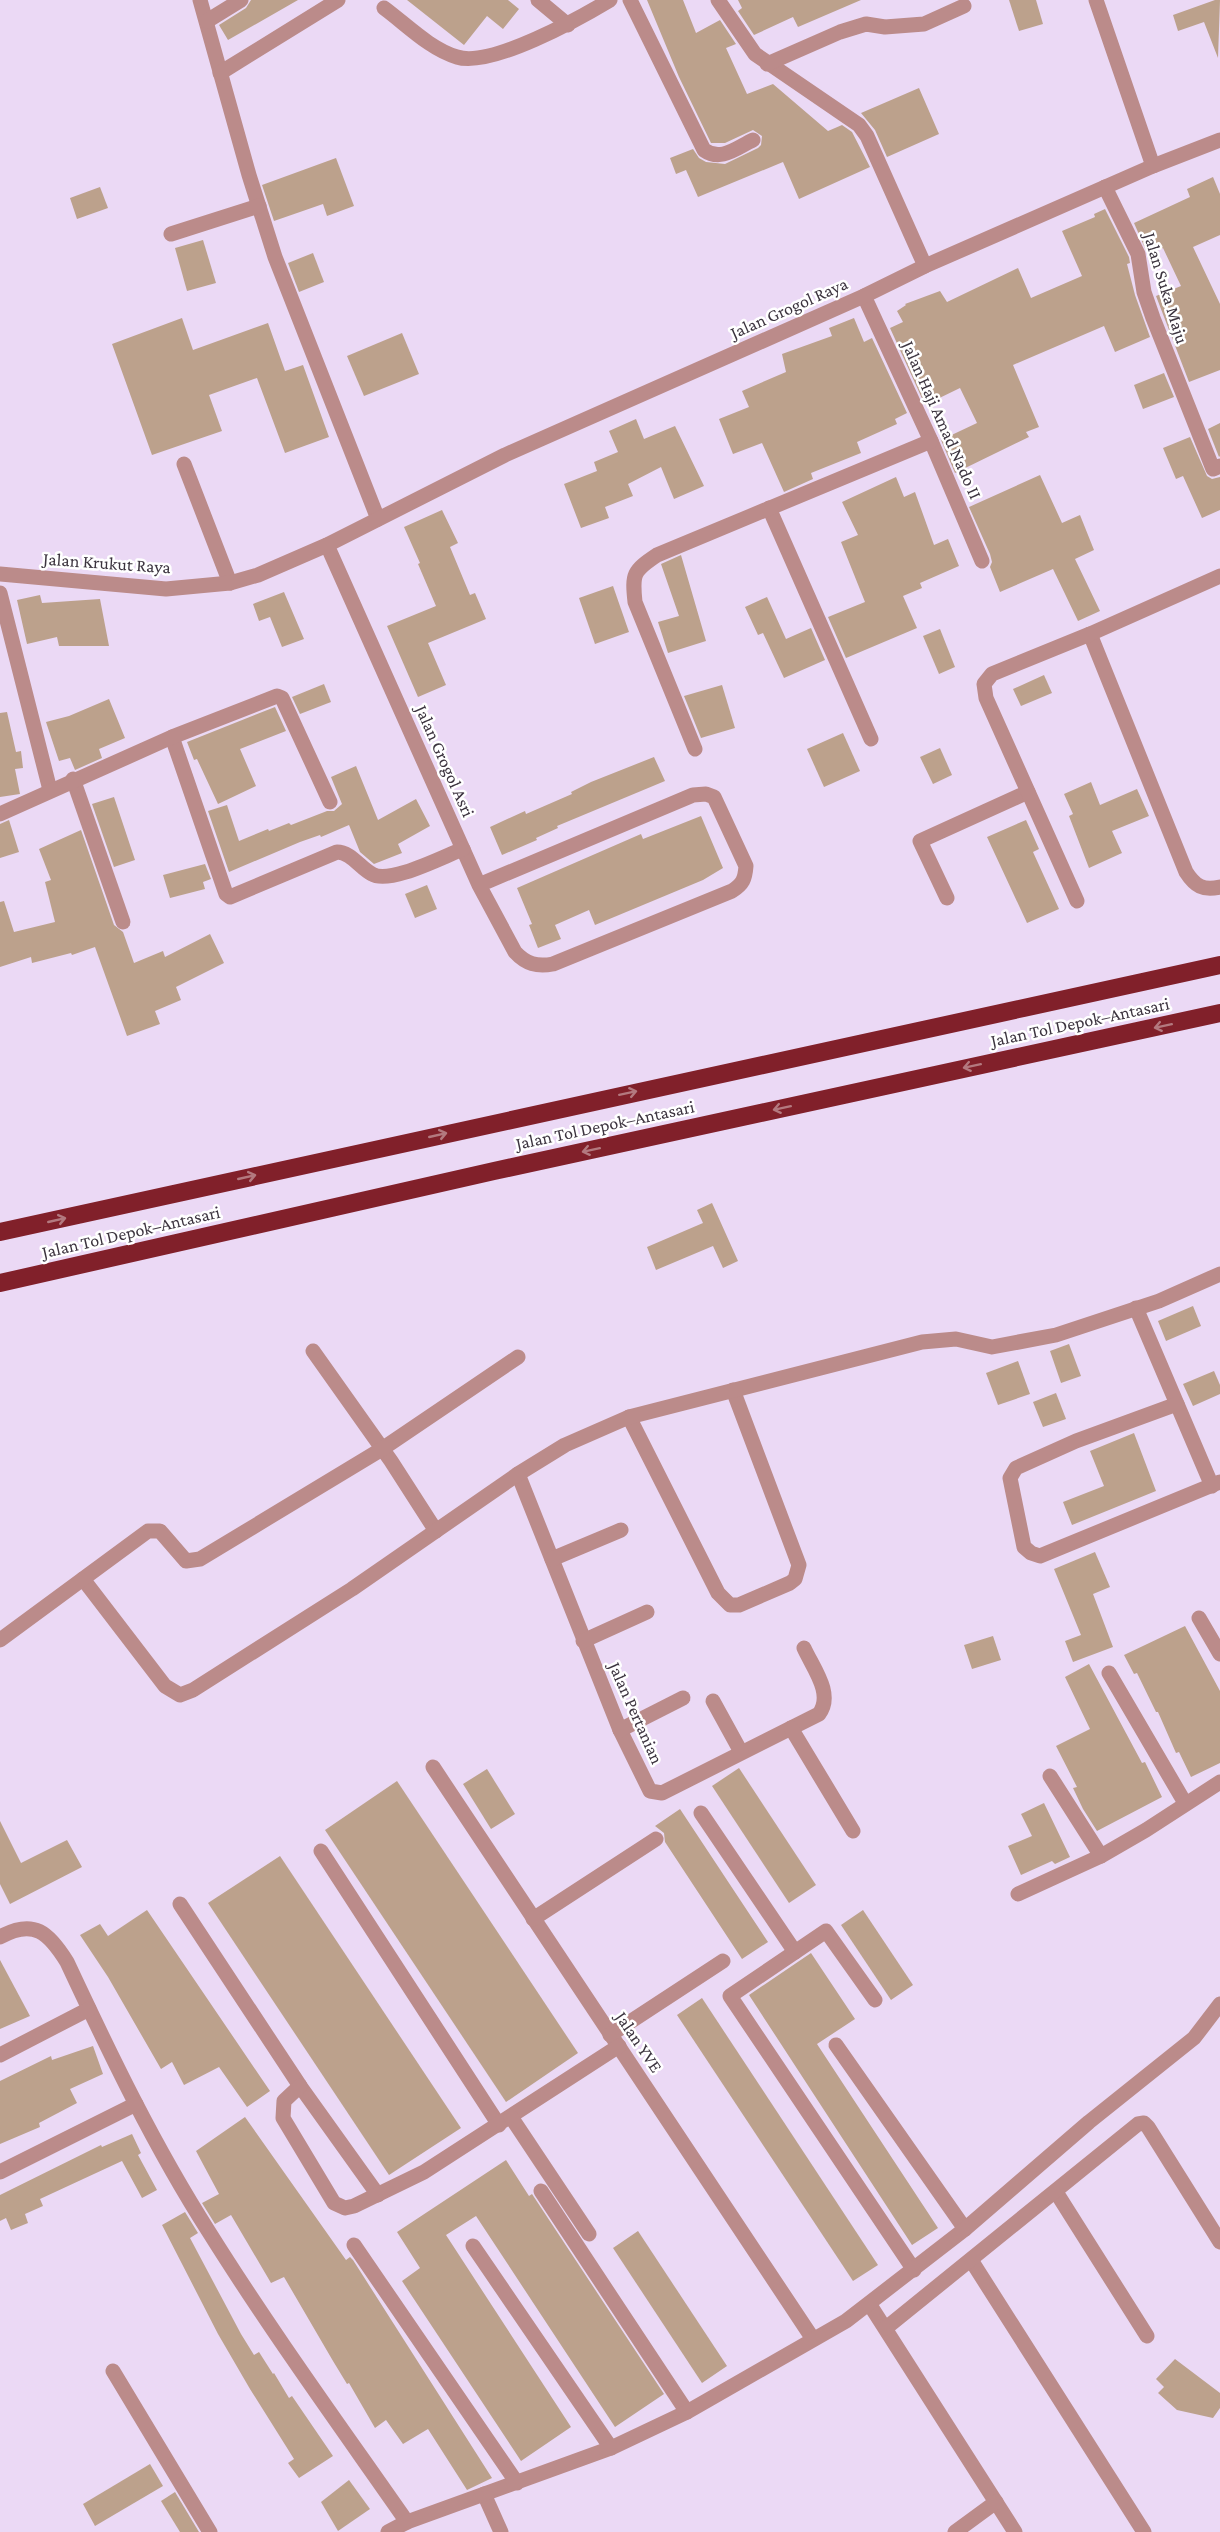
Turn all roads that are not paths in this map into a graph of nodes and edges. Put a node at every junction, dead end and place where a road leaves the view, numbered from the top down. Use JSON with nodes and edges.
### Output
{"nodes":[{"id":1,"x":200,"y":0,"type":"edge"},
{"id":2,"x":241,"y":0,"type":"edge"},
{"id":3,"x":338,"y":0,"type":"edge"},
{"id":4,"x":538,"y":0,"type":"edge"},
{"id":5,"x":610,"y":0,"type":"edge"},
{"id":6,"x":630,"y":0,"type":"edge"},
{"id":7,"x":718,"y":0,"type":"edge"},
{"id":8,"x":1095,"y":0,"type":"edge"},
{"id":9,"x":964,"y":6,"type":"dead end"},
{"id":10,"x":384,"y":8,"type":"dead end"},
{"id":11,"x":207,"y":21,"type":"junction"},
{"id":12,"x":568,"y":25,"type":"junction"},
{"id":13,"x":767,"y":64,"type":"junction"},
{"id":14,"x":220,"y":73,"type":"junction"},
{"id":15,"x":753,"y":140,"type":"dead end"},
{"id":16,"x":1220,"y":140,"type":"edge"},
{"id":17,"x":1153,"y":166,"type":"junction"},
{"id":18,"x":1105,"y":187,"type":"junction"},
{"id":19,"x":259,"y":206,"type":"junction"},
{"id":20,"x":171,"y":234,"type":"dead end"},
{"id":21,"x":925,"y":266,"type":"junction"},
{"id":22,"x":864,"y":296,"type":"junction"},
{"id":23,"x":931,"y":441,"type":"junction"},
{"id":24,"x":184,"y":464,"type":"dead end"},
{"id":25,"x":1216,"y":468,"type":"edge"},
{"id":26,"x":769,"y":508,"type":"junction"},
{"id":27,"x":378,"y":519,"type":"junction"},
{"id":28,"x":327,"y":545,"type":"junction"},
{"id":29,"x":982,"y":561,"type":"dead end"},
{"id":30,"x":0,"y":574,"type":"edge"},
{"id":31,"x":1220,"y":576,"type":"edge"},
{"id":32,"x":230,"y":583,"type":"junction"},
{"id":33,"x":0,"y":593,"type":"edge"},
{"id":34,"x":1090,"y":634,"type":"junction"},
{"id":35,"x":172,"y":737,"type":"junction"},
{"id":36,"x":871,"y":739,"type":"dead end"},
{"id":37,"x":695,"y":749,"type":"dead end"},
{"id":38,"x":74,"y":779,"type":"junction"},
{"id":39,"x":50,"y":790,"type":"junction"},
{"id":40,"x":1028,"y":792,"type":"junction"},
{"id":41,"x":330,"y":802,"type":"dead end"},
{"id":42,"x":0,"y":814,"type":"edge"},
{"id":43,"x":463,"y":849,"type":"junction"},
{"id":44,"x":479,"y":885,"type":"junction"},
{"id":45,"x":1220,"y":887,"type":"edge"},
{"id":46,"x":946,"y":898,"type":"dead end"},
{"id":47,"x":1077,"y":901,"type":"dead end"},
{"id":48,"x":123,"y":922,"type":"dead end"},
{"id":49,"x":1220,"y":965,"type":"edge"},
{"id":50,"x":1220,"y":1013,"type":"edge"},
{"id":51,"x":0,"y":1232,"type":"edge"},
{"id":52,"x":1220,"y":1274,"type":"edge"},
{"id":53,"x":0,"y":1283,"type":"edge"},
{"id":54,"x":1136,"y":1308,"type":"junction"},
{"id":55,"x":313,"y":1350,"type":"dead end"},
{"id":56,"x":518,"y":1357,"type":"dead end"},
{"id":57,"x":733,"y":1390,"type":"junction"},
{"id":58,"x":1177,"y":1404,"type":"junction"},
{"id":59,"x":629,"y":1418,"type":"junction"},
{"id":60,"x":382,"y":1449,"type":"junction"},
{"id":61,"x":518,"y":1474,"type":"junction"},
{"id":62,"x":1216,"y":1484,"type":"edge"},
{"id":63,"x":621,"y":1530,"type":"dead end"},
{"id":64,"x":436,"y":1531,"type":"junction"},
{"id":65,"x":552,"y":1559,"type":"junction"},
{"id":66,"x":83,"y":1579,"type":"junction"},
{"id":67,"x":647,"y":1612,"type":"dead end"},
{"id":68,"x":1199,"y":1618,"type":"dead end"},
{"id":69,"x":0,"y":1640,"type":"edge"},
{"id":70,"x":583,"y":1641,"type":"junction"},
{"id":71,"x":804,"y":1648,"type":"dead end"},
{"id":72,"x":1220,"y":1654,"type":"edge"},
{"id":73,"x":1108,"y":1673,"type":"dead end"},
{"id":74,"x":683,"y":1698,"type":"dead end"},
{"id":75,"x":713,"y":1701,"type":"dead end"},
{"id":76,"x":791,"y":1728,"type":"junction"},
{"id":77,"x":620,"y":1730,"type":"junction"},
{"id":78,"x":741,"y":1752,"type":"junction"},
{"id":79,"x":433,"y":1767,"type":"dead end"},
{"id":80,"x":1050,"y":1776,"type":"dead end"},
{"id":81,"x":1220,"y":1782,"type":"edge"},
{"id":82,"x":1185,"y":1803,"type":"junction"},
{"id":83,"x":701,"y":1813,"type":"dead end"},
{"id":84,"x":853,"y":1831,"type":"dead end"},
{"id":85,"x":656,"y":1839,"type":"dead end"},
{"id":86,"x":321,"y":1851,"type":"dead end"},
{"id":87,"x":1101,"y":1856,"type":"junction"},
{"id":88,"x":1018,"y":1894,"type":"dead end"},
{"id":89,"x":180,"y":1904,"type":"dead end"},
{"id":90,"x":533,"y":1919,"type":"junction"},
{"id":91,"x":0,"y":1937,"type":"edge"},
{"id":92,"x":795,"y":1952,"type":"junction"},
{"id":93,"x":723,"y":1961,"type":"dead end"},
{"id":94,"x":876,"y":2000,"type":"dead end"},
{"id":95,"x":1220,"y":2004,"type":"edge"},
{"id":96,"x":89,"y":2009,"type":"junction"},
{"id":97,"x":615,"y":2041,"type":"junction"},
{"id":98,"x":836,"y":2045,"type":"dead end"},
{"id":99,"x":0,"y":2055,"type":"edge"},
{"id":100,"x":300,"y":2086,"type":"junction"},
{"id":101,"x":136,"y":2104,"type":"junction"},
{"id":102,"x":505,"y":2121,"type":"junction"},
{"id":103,"x":0,"y":2172,"type":"edge"},
{"id":104,"x":541,"y":2191,"type":"dead end"},
{"id":105,"x":1056,"y":2192,"type":"junction"},
{"id":106,"x":378,"y":2195,"type":"junction"},
{"id":107,"x":965,"y":2229,"type":"junction"},
{"id":108,"x":589,"y":2234,"type":"dead end"},
{"id":109,"x":1220,"y":2241,"type":"edge"},
{"id":110,"x":354,"y":2245,"type":"dead end"},
{"id":111,"x":473,"y":2246,"type":"dead end"},
{"id":112,"x":971,"y":2260,"type":"junction"},
{"id":113,"x":914,"y":2270,"type":"junction"},
{"id":114,"x":870,"y":2305,"type":"junction"},
{"id":115,"x":886,"y":2328,"type":"junction"},
{"id":116,"x":1147,"y":2336,"type":"dead end"},
{"id":117,"x":813,"y":2339,"type":"junction"},
{"id":118,"x":113,"y":2371,"type":"dead end"},
{"id":119,"x":687,"y":2412,"type":"junction"},
{"id":120,"x":610,"y":2448,"type":"junction"},
{"id":121,"x":517,"y":2483,"type":"junction"},
{"id":122,"x":484,"y":2494,"type":"junction"},
{"id":123,"x":996,"y":2502,"type":"junction"},
{"id":124,"x":407,"y":2522,"type":"junction"},
{"id":125,"x":210,"y":2532,"type":"edge"},
{"id":126,"x":388,"y":2532,"type":"edge"},
{"id":127,"x":501,"y":2532,"type":"edge"},
{"id":128,"x":955,"y":2532,"type":"edge"},
{"id":129,"x":1015,"y":2532,"type":"edge"},
{"id":130,"x":1144,"y":2532,"type":"edge"}],
"edges":[{"from":1,"to":11,"type":"street"},
{"from":2,"to":11,"type":"street"},
{"from":3,"to":14,"type":"street"},
{"from":4,"to":12,"type":"street"},
{"from":5,"to":12,"type":"street"},
{"from":6,"to":15,"type":"street"},
{"from":7,"to":13,"type":"street"},
{"from":8,"to":17,"type":"street"},
{"from":9,"to":13,"type":"street"},
{"from":10,"to":12,"type":"street"},
{"from":11,"to":14,"type":"street"},
{"from":13,"to":21,"type":"street"},
{"from":14,"to":19,"type":"street"},
{"from":16,"to":17,"type":"street","name":"Jalan Grogol Raya"},
{"from":17,"to":18,"type":"street","name":"Jalan Grogol Raya"},
{"from":18,"to":21,"type":"street","name":"Jalan Grogol Raya"},
{"from":18,"to":25,"type":"street","name":"Jalan Suka Maju"},
{"from":19,"to":20,"type":"street"},
{"from":19,"to":27,"type":"street"},
{"from":21,"to":22,"type":"street","name":"Jalan Grogol Raya"},
{"from":22,"to":23,"type":"street","name":"Jalan Haji Amad Nado II"},
{"from":22,"to":27,"type":"street","name":"Jalan Grogol Raya"},
{"from":23,"to":26,"type":"street"},
{"from":23,"to":29,"type":"street","name":"Jalan Haji Amad Nado II"},
{"from":24,"to":32,"type":"street"},
{"from":26,"to":36,"type":"street"},
{"from":26,"to":37,"type":"street"},
{"from":27,"to":28,"type":"street","name":"Jalan Krukut Raya"},
{"from":28,"to":32,"type":"street","name":"Jalan Krukut Raya"},
{"from":28,"to":43,"type":"street","name":"Jalan Grogol Asri"},
{"from":30,"to":32,"type":"street","name":"Jalan Krukut Raya"},
{"from":31,"to":34,"type":"street"},
{"from":33,"to":39,"type":"street"},
{"from":34,"to":40,"type":"street"},
{"from":34,"to":45,"type":"street"},
{"from":35,"to":38,"type":"street"},
{"from":35,"to":41,"type":"street"},
{"from":35,"to":43,"type":"street"},
{"from":38,"to":39,"type":"street"},
{"from":38,"to":48,"type":"street"},
{"from":39,"to":42,"type":"street"},
{"from":40,"to":46,"type":"street"},
{"from":40,"to":47,"type":"street"},
{"from":43,"to":44,"type":"street","name":"Jalan Grogol Asri"},
{"from":44,"to":44,"type":"street","name":"Jalan Grogol Asri"},
{"from":51,"to":49,"type":"highway","name":"Jalan Tol Depok–Antasari","one_way":true},
{"from":50,"to":53,"type":"highway","name":"Jalan Tol Depok–Antasari","one_way":true},
{"from":52,"to":54,"type":"street"},
{"from":54,"to":57,"type":"street"},
{"from":54,"to":58,"type":"street"},
{"from":55,"to":60,"type":"street"},
{"from":56,"to":60,"type":"street"},
{"from":57,"to":59,"type":"street"},
{"from":57,"to":59,"type":"street"},
{"from":58,"to":62,"type":"street"},
{"from":58,"to":62,"type":"street"},
{"from":59,"to":61,"type":"street"},
{"from":60,"to":64,"type":"street"},
{"from":60,"to":66,"type":"street"},
{"from":61,"to":64,"type":"street"},
{"from":61,"to":65,"type":"street","name":"Jalan Pertanian"},
{"from":63,"to":65,"type":"street"},
{"from":64,"to":66,"type":"street"},
{"from":65,"to":70,"type":"street","name":"Jalan Pertanian"},
{"from":66,"to":69,"type":"street"},
{"from":67,"to":70,"type":"street"},
{"from":68,"to":72,"type":"street"},
{"from":70,"to":77,"type":"street","name":"Jalan Pertanian"},
{"from":71,"to":76,"type":"street","name":"Jalan Pertanian"},
{"from":73,"to":82,"type":"street"},
{"from":74,"to":77,"type":"street"},
{"from":75,"to":78,"type":"street"},
{"from":76,"to":78,"type":"street","name":"Jalan Pertanian"},
{"from":76,"to":84,"type":"street"},
{"from":77,"to":78,"type":"street","name":"Jalan Pertanian"},
{"from":79,"to":90,"type":"street","name":"Jalan YVE"},
{"from":80,"to":87,"type":"street"},
{"from":81,"to":82,"type":"street"},
{"from":82,"to":87,"type":"street"},
{"from":83,"to":92,"type":"street"},
{"from":85,"to":90,"type":"street"},
{"from":86,"to":102,"type":"street"},
{"from":87,"to":88,"type":"street"},
{"from":89,"to":100,"type":"street"},
{"from":90,"to":97,"type":"street","name":"Jalan YVE"},
{"from":91,"to":96,"type":"street"},
{"from":92,"to":94,"type":"street"},
{"from":92,"to":113,"type":"street"},
{"from":93,"to":97,"type":"street"},
{"from":95,"to":107,"type":"street"},
{"from":96,"to":99,"type":"street"},
{"from":96,"to":101,"type":"street"},
{"from":97,"to":102,"type":"street"},
{"from":97,"to":117,"type":"street","name":"Jalan YVE"},
{"from":98,"to":107,"type":"street"},
{"from":100,"to":106,"type":"street"},
{"from":100,"to":106,"type":"street"},
{"from":101,"to":103,"type":"street"},
{"from":101,"to":124,"type":"street"},
{"from":102,"to":106,"type":"street"},
{"from":102,"to":108,"type":"street"},
{"from":104,"to":119,"type":"street"},
{"from":105,"to":109,"type":"street"},
{"from":105,"to":112,"type":"street"},
{"from":105,"to":116,"type":"street"},
{"from":107,"to":113,"type":"street"},
{"from":110,"to":121,"type":"street"},
{"from":111,"to":120,"type":"street"},
{"from":112,"to":115,"type":"street"},
{"from":112,"to":130,"type":"street"},
{"from":113,"to":114,"type":"street"},
{"from":114,"to":115,"type":"street"},
{"from":114,"to":117,"type":"street"},
{"from":115,"to":123,"type":"street"},
{"from":117,"to":119,"type":"street"},
{"from":118,"to":125,"type":"street"},
{"from":119,"to":120,"type":"street"},
{"from":120,"to":121,"type":"street"},
{"from":121,"to":122,"type":"street"},
{"from":122,"to":124,"type":"street"},
{"from":122,"to":127,"type":"street"},
{"from":123,"to":128,"type":"street"},
{"from":123,"to":129,"type":"street"},
{"from":124,"to":126,"type":"street"}]}
